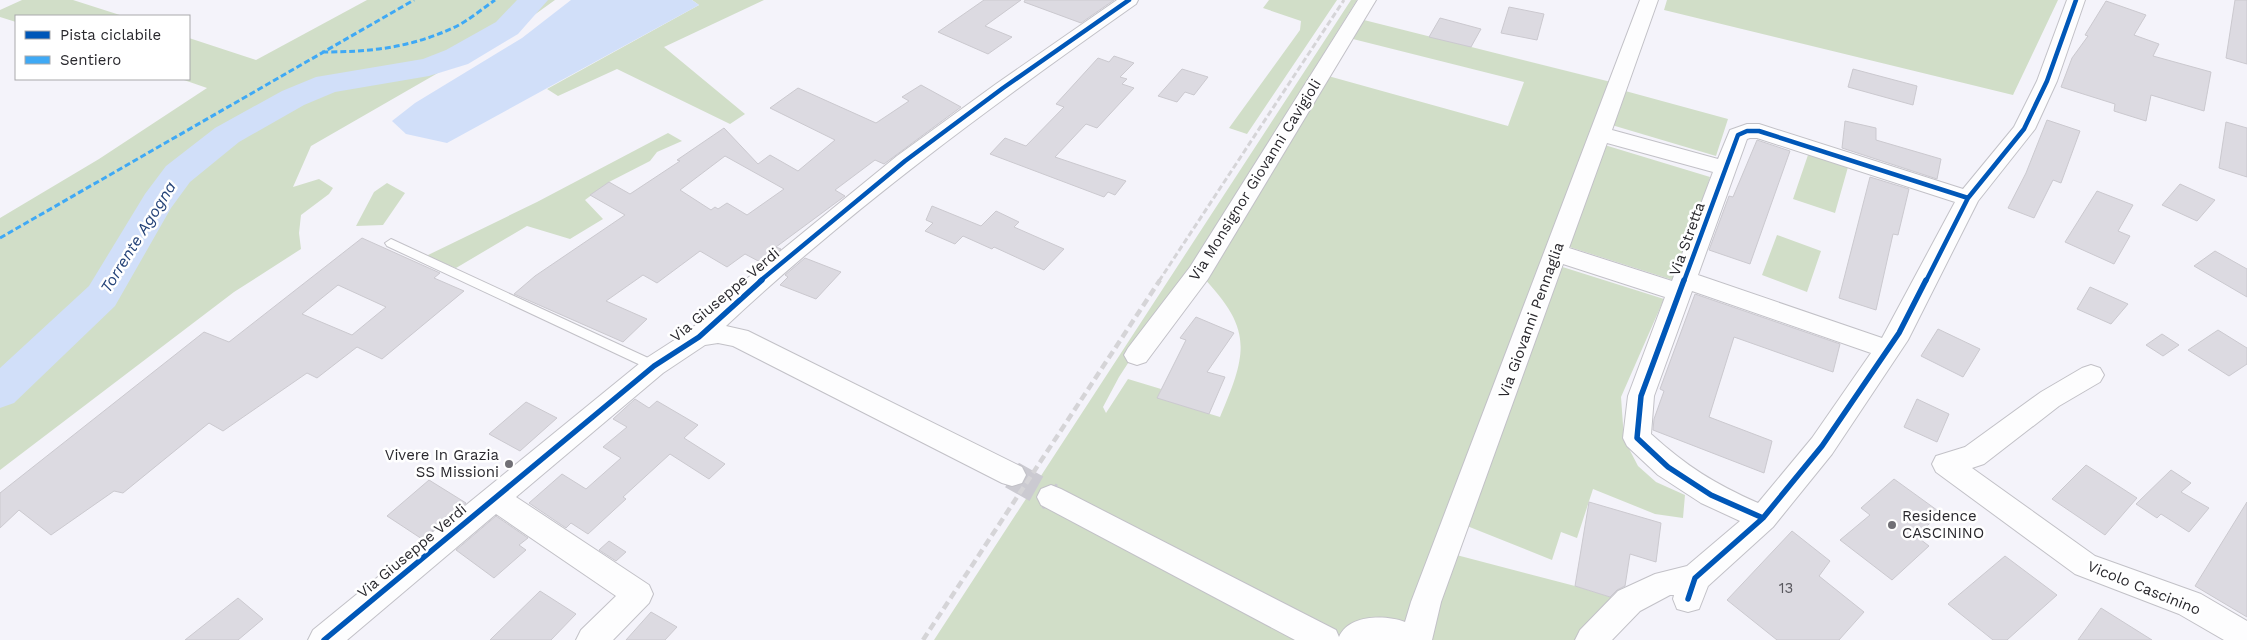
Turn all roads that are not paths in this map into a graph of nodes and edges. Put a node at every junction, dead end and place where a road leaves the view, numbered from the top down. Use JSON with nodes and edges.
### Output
{"nodes":[{"id":1,"x":1129,"y":0,"type":"edge"},
{"id":2,"x":1367,"y":0,"type":"edge"},
{"id":3,"x":1649,"y":0,"type":"edge"},
{"id":4,"x":2076,"y":0,"type":"edge"},
{"id":5,"x":1601,"y":134,"type":"junction"},
{"id":6,"x":1725,"y":168,"type":"junction"},
{"id":7,"x":1968,"y":198,"type":"junction"},
{"id":8,"x":392,"y":243,"type":"dead end"},
{"id":9,"x":1556,"y":252,"type":"junction"},
{"id":10,"x":1683,"y":287,"type":"junction"},
{"id":11,"x":698,"y":337,"type":"junction"},
{"id":12,"x":1887,"y":349,"type":"junction"},
{"id":13,"x":1137,"y":355,"type":"dead end"},
{"id":14,"x":654,"y":366,"type":"junction"},
{"id":15,"x":2090,"y":375,"type":"dead end"},
{"id":16,"x":1012,"y":475,"type":"tunnel mouth"},
{"id":17,"x":495,"y":498,"type":"junction"},
{"id":18,"x":1055,"y":499,"type":"tunnel mouth"},
{"id":19,"x":1763,"y":518,"type":"junction"},
{"id":20,"x":2247,"y":637,"type":"edge"},
{"id":21,"x":324,"y":640,"type":"edge"},
{"id":22,"x":592,"y":640,"type":"edge"},
{"id":23,"x":1325,"y":640,"type":"edge"},
{"id":24,"x":1353,"y":640,"type":"edge"},
{"id":25,"x":1415,"y":640,"type":"edge"},
{"id":26,"x":1591,"y":640,"type":"edge"}],
"edges":[{"from":1,"to":11,"type":"street","name":"Via Giuseppe Verdi"},
{"from":2,"to":13,"type":"street","name":"Via Monsignor Giovanni Cavigioli"},
{"from":3,"to":5,"type":"street","name":"Via Giovanni Pennaglia"},
{"from":4,"to":7,"type":"street"},
{"from":5,"to":6,"type":"street"},
{"from":5,"to":9,"type":"street","name":"Via Giovanni Pennaglia"},
{"from":6,"to":7,"type":"street","name":"Via Stretta"},
{"from":6,"to":10,"type":"street","name":"Via Stretta"},
{"from":7,"to":12,"type":"street"},
{"from":8,"to":14,"type":"lane"},
{"from":9,"to":10,"type":"street","name":"Via Stretta"},
{"from":9,"to":25,"type":"street","name":"Via Giovanni Pennaglia"},
{"from":10,"to":12,"type":"street","name":"Via Stretta"},
{"from":10,"to":19,"type":"street","name":"Via Stretta"},
{"from":11,"to":14,"type":"street","name":"Via Giuseppe Verdi"},
{"from":11,"to":16,"type":"street"},
{"from":12,"to":19,"type":"street"},
{"from":14,"to":17,"type":"street","name":"Via Giuseppe Verdi"},
{"from":15,"to":20,"type":"street","name":"Vicolo Cascinino"},
{"from":17,"to":21,"type":"street","name":"Via Giuseppe Verdi"},
{"from":17,"to":22,"type":"street"},
{"from":18,"to":23,"type":"street"},
{"from":19,"to":26,"type":"street"},
{"from":24,"to":25,"type":"street"}]}
